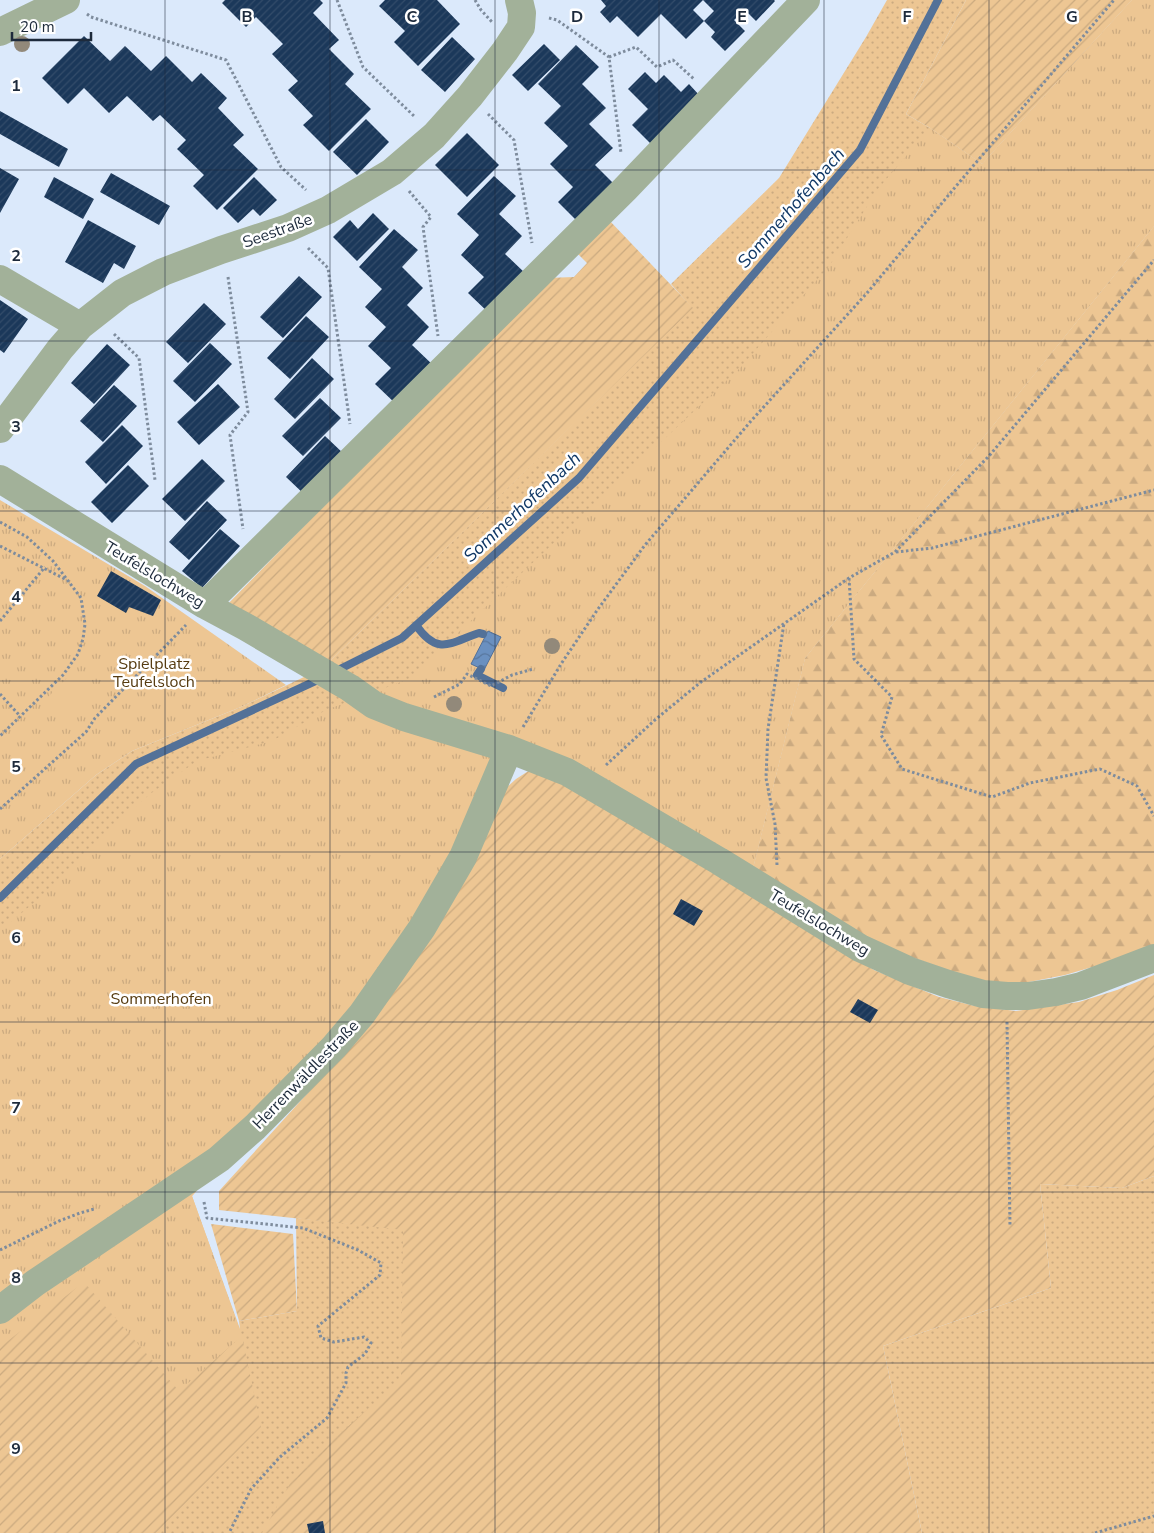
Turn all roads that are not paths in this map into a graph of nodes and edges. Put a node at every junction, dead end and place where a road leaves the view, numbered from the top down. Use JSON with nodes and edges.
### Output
{"nodes":[{"id":1,"x":66,"y":0,"type":"edge"},
{"id":2,"x":806,"y":0,"type":"edge"},
{"id":3,"x":520,"y":6,"type":"edge"},
{"id":4,"x":0,"y":32,"type":"edge"},
{"id":5,"x":0,"y":279,"type":"edge"},
{"id":6,"x":87,"y":320,"type":"junction"},
{"id":7,"x":0,"y":429,"type":"edge"},
{"id":8,"x":0,"y":479,"type":"edge"},
{"id":9,"x":206,"y":605,"type":"junction"},
{"id":10,"x":510,"y":749,"type":"junction"},
{"id":11,"x":1154,"y":958,"type":"edge"},
{"id":12,"x":0,"y":1310,"type":"edge"}],
"edges":[{"from":1,"to":4,"type":"street"},
{"from":2,"to":9,"type":"street"},
{"from":3,"to":6,"type":"street","name":"Seestraße"},
{"from":5,"to":6,"type":"street"},
{"from":6,"to":7,"type":"street","name":"Seestraße"},
{"from":8,"to":9,"type":"street","name":"Teufelslochweg"},
{"from":9,"to":10,"type":"street","name":"Teufelslochweg"},
{"from":10,"to":11,"type":"street","name":"Teufelslochweg"},
{"from":10,"to":12,"type":"street","name":"Herrenwäldlestraße"}]}
